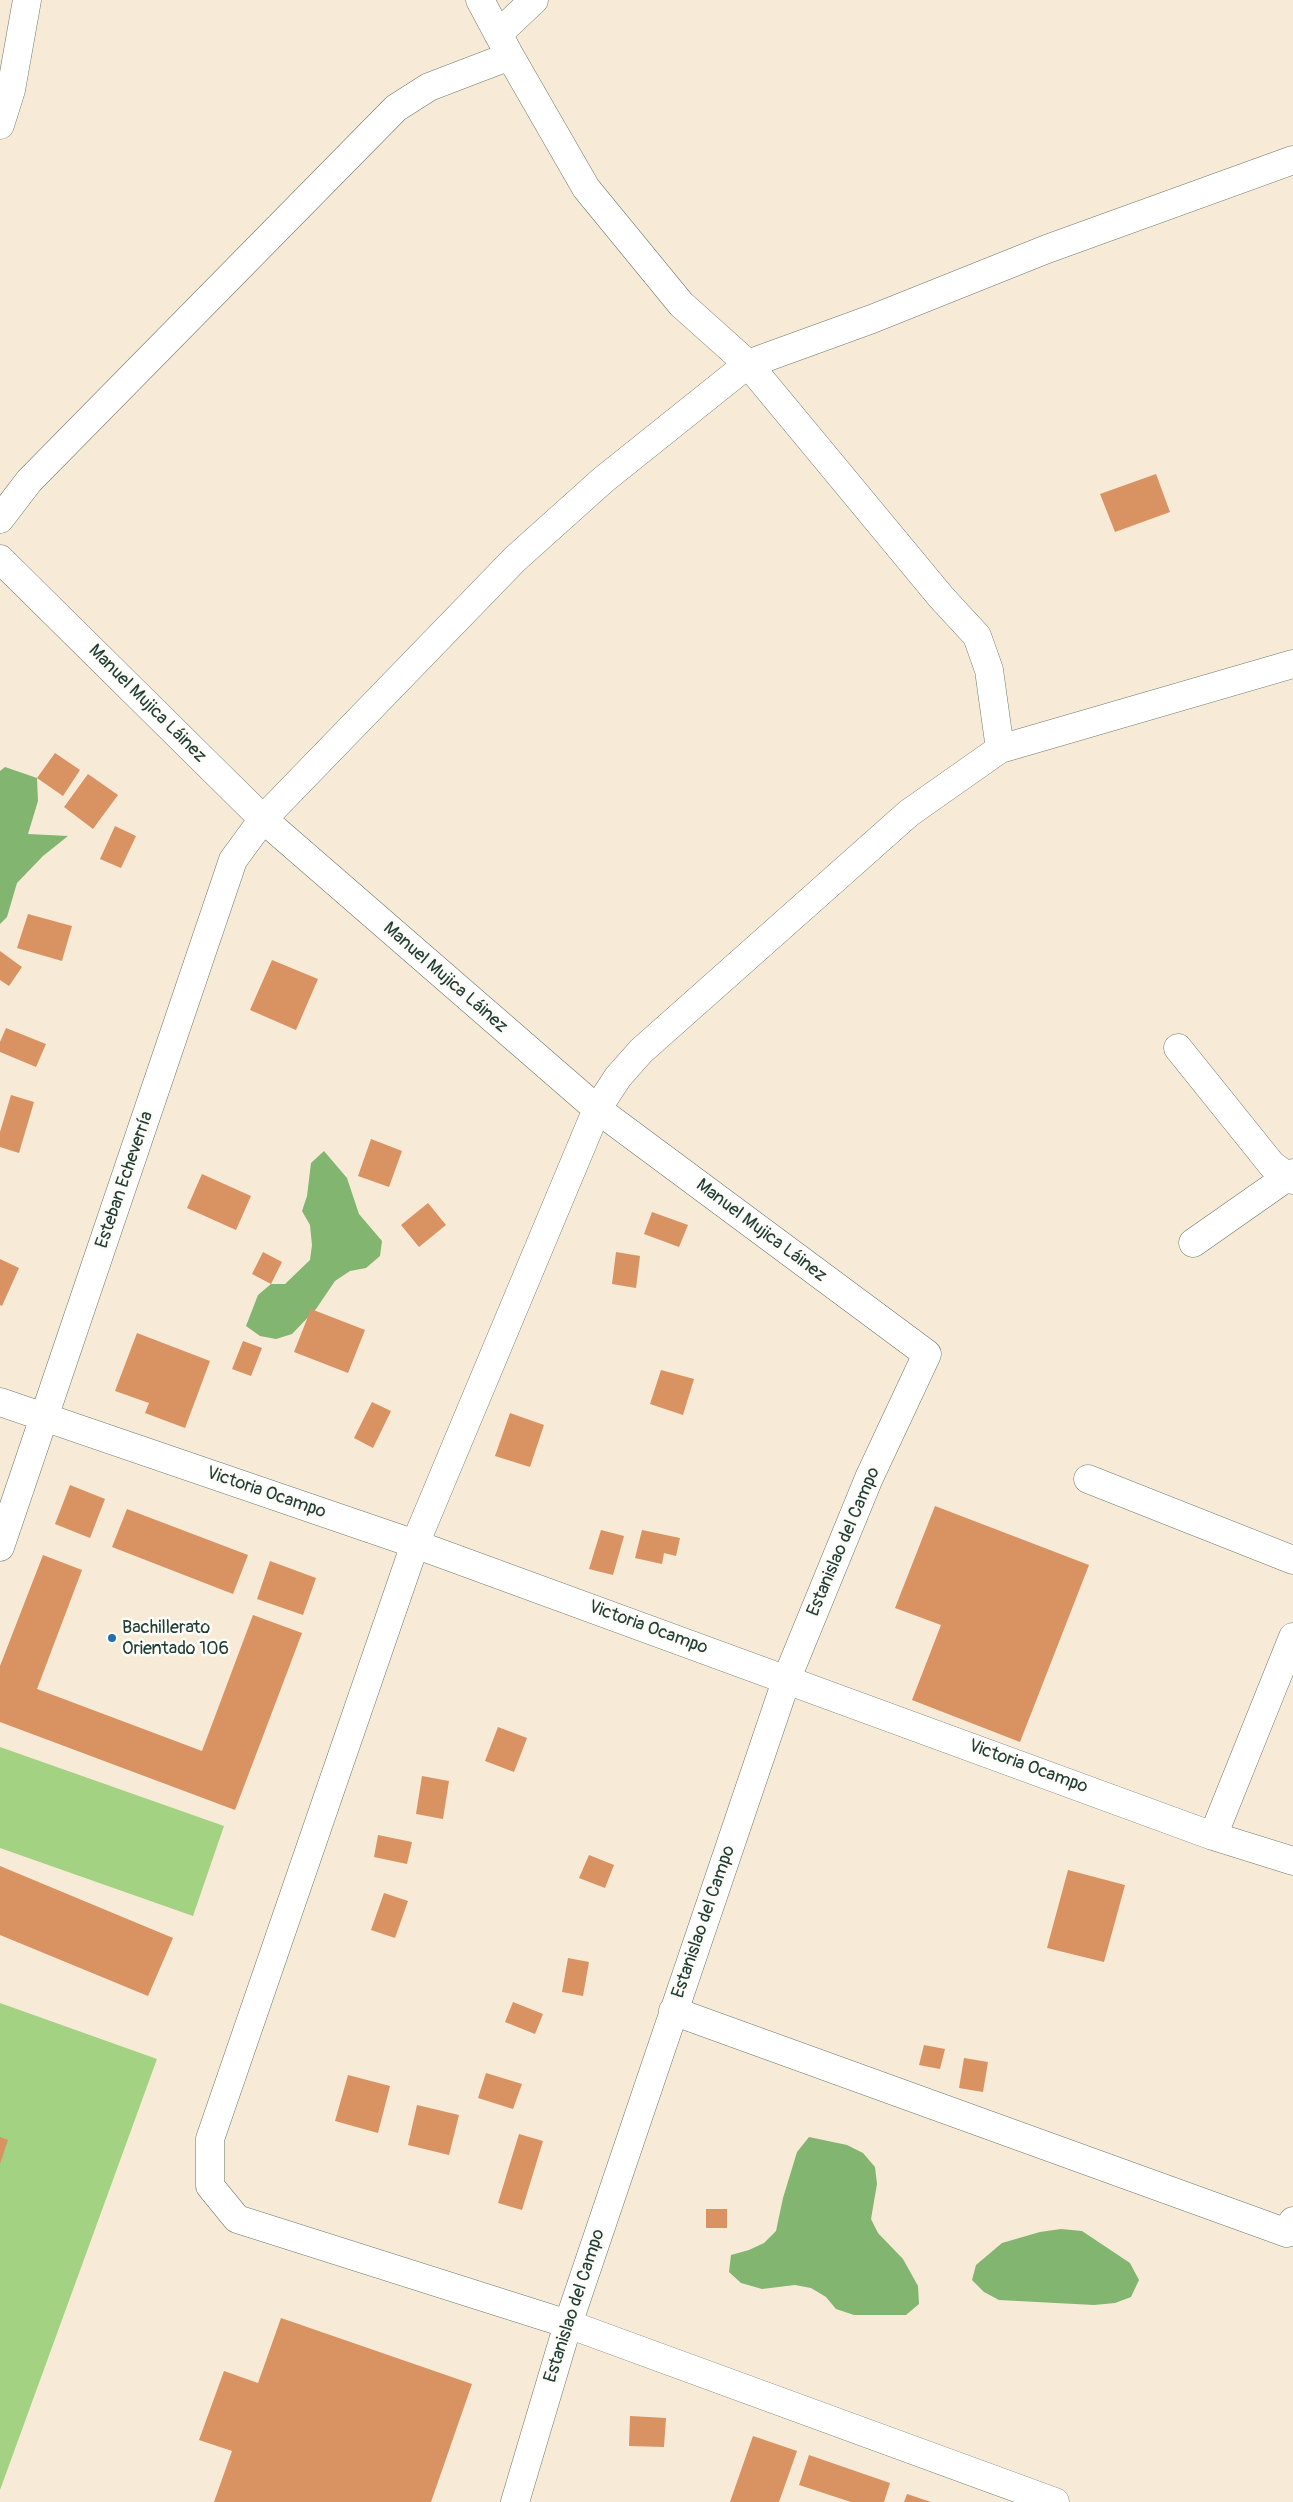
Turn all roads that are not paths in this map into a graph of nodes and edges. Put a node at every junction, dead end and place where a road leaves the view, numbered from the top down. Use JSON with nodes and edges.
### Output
{"nodes":[{"id":1,"x":26,"y":0,"type":"edge"},
{"id":2,"x":480,"y":0,"type":"edge"},
{"id":3,"x":534,"y":0,"type":"edge"},
{"id":4,"x":504,"y":45,"type":"junction"},
{"id":5,"x":0,"y":125,"type":"edge"},
{"id":6,"x":1293,"y":160,"type":"edge"},
{"id":7,"x":748,"y":364,"type":"junction"},
{"id":8,"x":0,"y":519,"type":"edge"},
{"id":9,"x":0,"y":558,"type":"edge"},
{"id":10,"x":1293,"y":664,"type":"edge"},
{"id":11,"x":1000,"y":749,"type":"junction"},
{"id":12,"x":263,"y":819,"type":"junction"},
{"id":13,"x":1178,"y":1048,"type":"dead end"},
{"id":14,"x":597,"y":1109,"type":"junction"},
{"id":15,"x":1291,"y":1177,"type":"edge"},
{"id":16,"x":1192,"y":1243,"type":"dead end"},
{"id":17,"x":927,"y":1354,"type":"joint"},
{"id":18,"x":0,"y":1402,"type":"edge"},
{"id":19,"x":45,"y":1418,"type":"junction"},
{"id":20,"x":1088,"y":1479,"type":"dead end"},
{"id":21,"x":415,"y":1544,"type":"junction"},
{"id":22,"x":0,"y":1547,"type":"edge"},
{"id":23,"x":1293,"y":1560,"type":"edge"},
{"id":24,"x":1293,"y":1637,"type":"edge"},
{"id":25,"x":787,"y":1678,"type":"junction"},
{"id":26,"x":1213,"y":1836,"type":"junction"},
{"id":27,"x":1293,"y":1861,"type":"edge"},
{"id":28,"x":673,"y":2011,"type":"junction"},
{"id":29,"x":1293,"y":2221,"type":"edge"},
{"id":30,"x":568,"y":2324,"type":"junction"},
{"id":31,"x":515,"y":2502,"type":"edge"},
{"id":32,"x":1055,"y":2502,"type":"edge"}],
"edges":[{"from":1,"to":5,"type":"street"},
{"from":2,"to":4,"type":"street"},
{"from":3,"to":4,"type":"street"},
{"from":4,"to":7,"type":"street"},
{"from":4,"to":8,"type":"street"},
{"from":6,"to":7,"type":"street","name":"Esteban Echeverría"},
{"from":7,"to":11,"type":"street"},
{"from":7,"to":12,"type":"street","name":"Esteban Echeverría"},
{"from":9,"to":12,"type":"street","name":"Manuel Mujica Láinez"},
{"from":10,"to":11,"type":"street"},
{"from":11,"to":14,"type":"street"},
{"from":12,"to":14,"type":"street","name":"Manuel Mujica Láinez"},
{"from":12,"to":19,"type":"street","name":"Esteban Echeverría"},
{"from":13,"to":15,"type":"street"},
{"from":14,"to":17,"type":"street","name":"Manuel Mujica Láinez"},
{"from":14,"to":21,"type":"street"},
{"from":15,"to":16,"type":"street"},
{"from":17,"to":25,"type":"street","name":"Estanislao del Campo"},
{"from":18,"to":19,"type":"street","name":"Victoria Ocampo"},
{"from":19,"to":21,"type":"street","name":"Victoria Ocampo"},
{"from":19,"to":22,"type":"street","name":"Esteban Echeverría"},
{"from":20,"to":23,"type":"street"},
{"from":21,"to":25,"type":"street","name":"Victoria Ocampo"},
{"from":21,"to":30,"type":"street"},
{"from":24,"to":26,"type":"street"},
{"from":25,"to":26,"type":"street","name":"Victoria Ocampo"},
{"from":25,"to":28,"type":"street","name":"Estanislao del Campo"},
{"from":26,"to":27,"type":"street","name":"Victoria Ocampo"},
{"from":28,"to":29,"type":"street"},
{"from":28,"to":30,"type":"street","name":"Estanislao del Campo"},
{"from":30,"to":31,"type":"street","name":"Estanislao del Campo"},
{"from":30,"to":32,"type":"street"}]}
